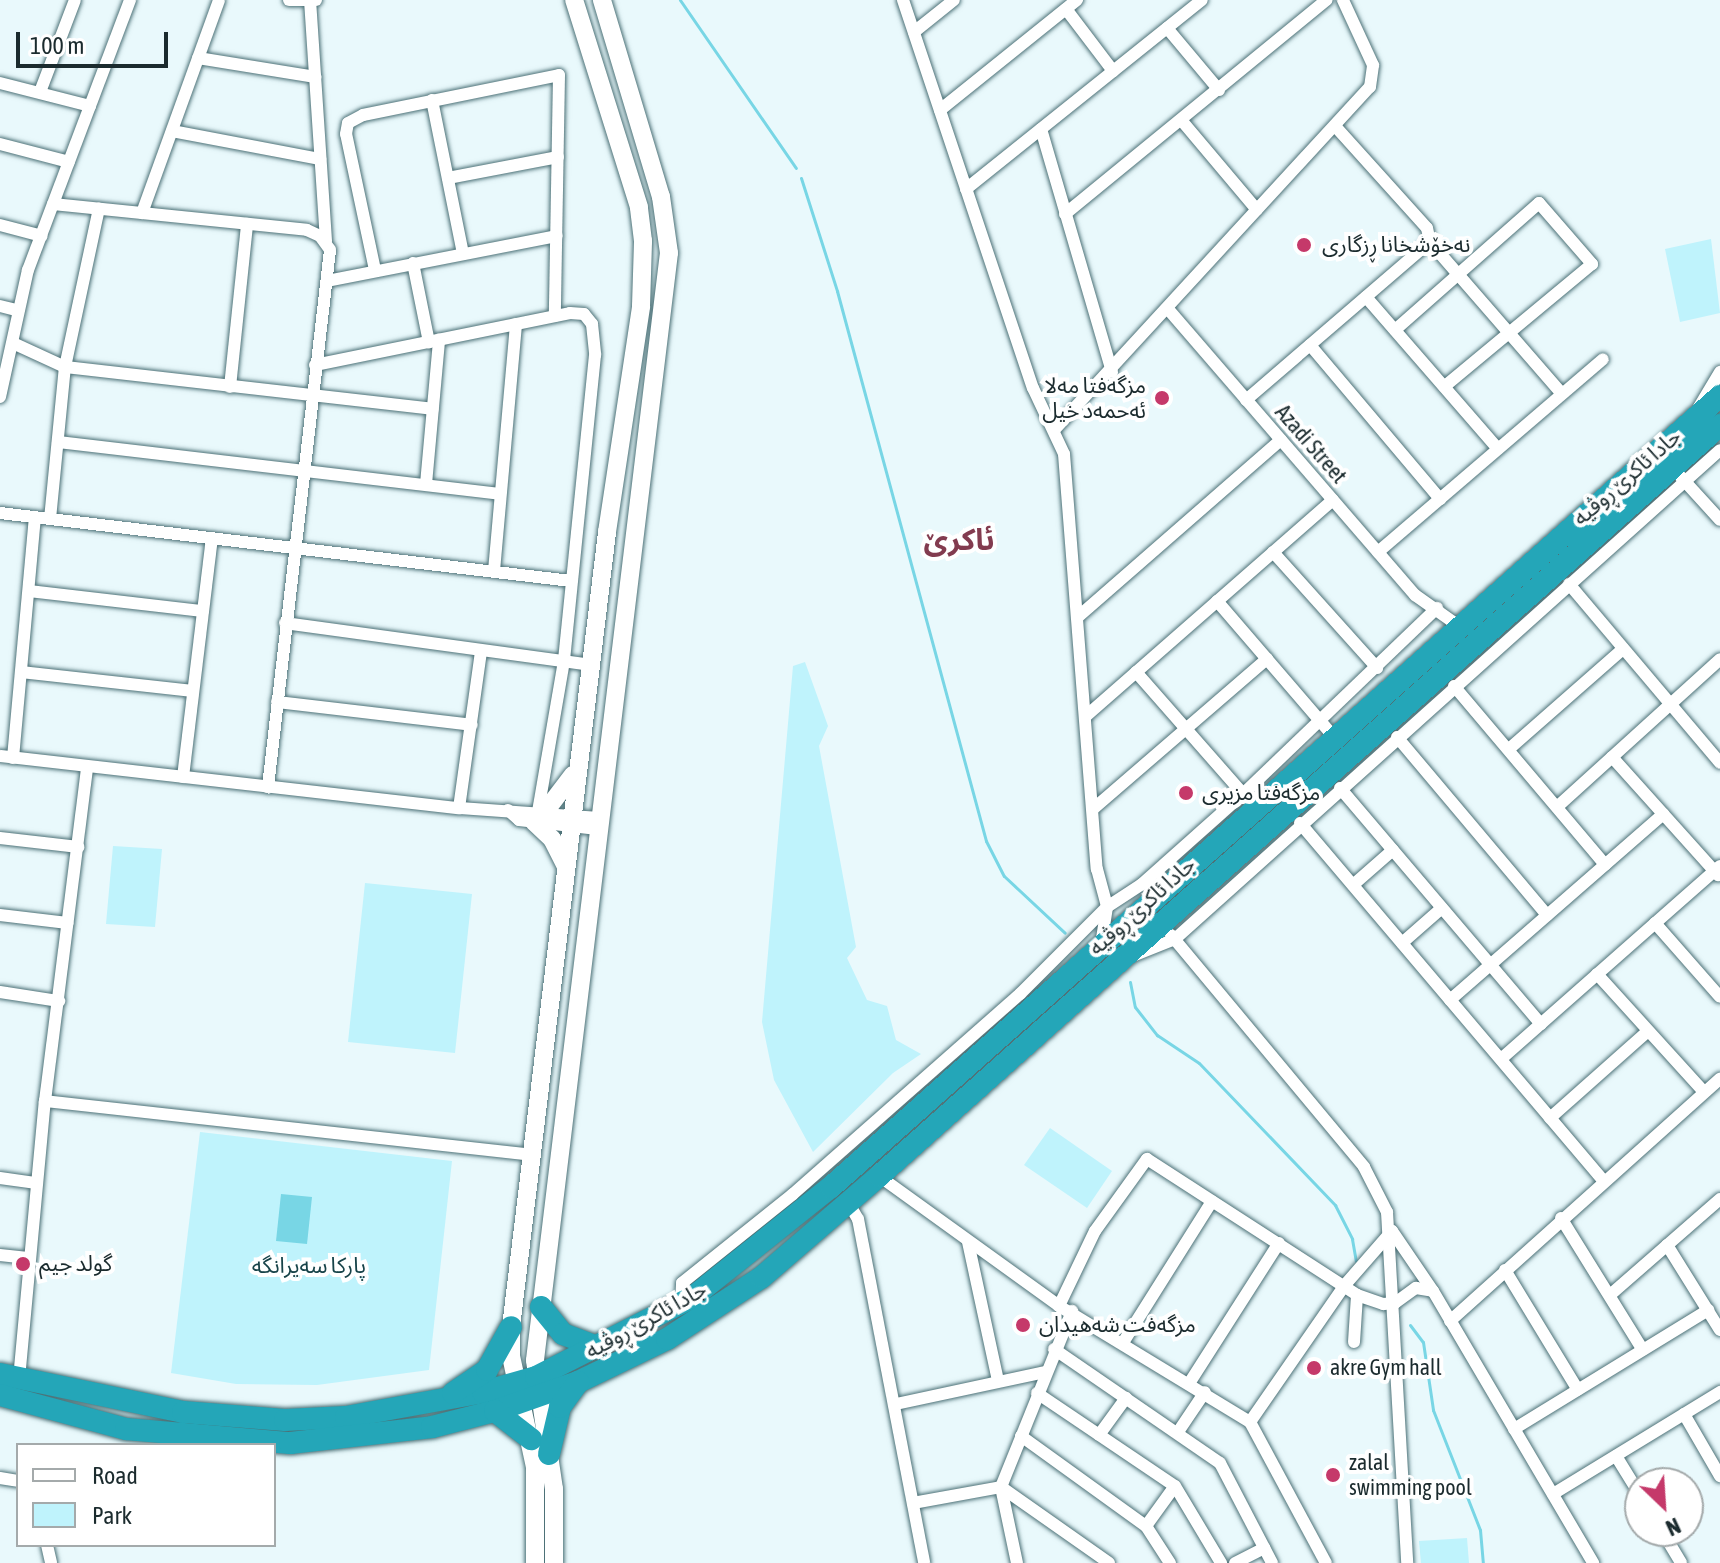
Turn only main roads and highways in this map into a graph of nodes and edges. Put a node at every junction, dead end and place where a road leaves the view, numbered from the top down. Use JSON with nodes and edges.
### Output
{"nodes":[{"id":1,"x":574,"y":0,"type":"edge"},
{"id":2,"x":602,"y":0,"type":"edge"},
{"id":3,"x":1720,"y":396,"type":"edge"},
{"id":4,"x":1720,"y":425,"type":"edge"},
{"id":5,"x":607,"y":532,"type":"junction"},
{"id":6,"x":632,"y":533,"type":"junction"},
{"id":7,"x":579,"y":761,"type":"junction"},
{"id":8,"x":566,"y":867,"type":"junction"},
{"id":9,"x":540,"y":1096,"type":"junction"},
{"id":10,"x":565,"y":1099,"type":"junction"},
{"id":11,"x":541,"y":1307,"type":"junction"},
{"id":12,"x":511,"y":1327,"type":"junction"},
{"id":13,"x":600,"y":1348,"type":"junction"},
{"id":14,"x":9,"y":1376,"type":"edge"},
{"id":15,"x":578,"y":1382,"type":"junction"},
{"id":16,"x":529,"y":1390,"type":"junction"},
{"id":17,"x":0,"y":1395,"type":"edge"},
{"id":18,"x":441,"y":1399,"type":"junction"},
{"id":19,"x":495,"y":1411,"type":"junction"},
{"id":20,"x":531,"y":1439,"type":"junction"},
{"id":21,"x":549,"y":1454,"type":"junction"},
{"id":22,"x":535,"y":1563,"type":"edge"},
{"id":23,"x":554,"y":1563,"type":"edge"}],
"edges":[{"from":1,"to":5,"type":"main road"},
{"from":2,"to":6,"type":"main road"},
{"from":3,"to":13,"type":"highway","name":"جادا ئاکرێ ڕوڤیە"},
{"from":4,"to":15,"type":"highway","name":"جادا ئاکرێ ڕوڤیە"},
{"from":5,"to":6,"type":"main road"},
{"from":5,"to":7,"type":"main road"},
{"from":6,"to":10,"type":"main road"},
{"from":7,"to":8,"type":"main road"},
{"from":7,"to":8,"type":"main road"},
{"from":8,"to":9,"type":"main road"},
{"from":9,"to":10,"type":"main road"},
{"from":9,"to":12,"type":"main road"},
{"from":10,"to":11,"type":"main road"},
{"from":11,"to":13,"type":"highway"},
{"from":11,"to":16,"type":"main road"},
{"from":12,"to":16,"type":"main road"},
{"from":12,"to":18,"type":"highway"},
{"from":13,"to":16,"type":"highway","name":"جادا ئاکرێ ڕوڤیە"},
{"from":14,"to":18,"type":"highway"},
{"from":15,"to":16,"type":"highway","name":"جادا ئاکرێ ڕوڤیە"},
{"from":15,"to":21,"type":"highway"},
{"from":16,"to":18,"type":"highway"},
{"from":16,"to":19,"type":"highway"},
{"from":16,"to":20,"type":"main road"},
{"from":16,"to":21,"type":"main road"},
{"from":17,"to":19,"type":"highway"},
{"from":19,"to":20,"type":"highway"},
{"from":20,"to":22,"type":"main road"},
{"from":21,"to":23,"type":"main road"}]}
